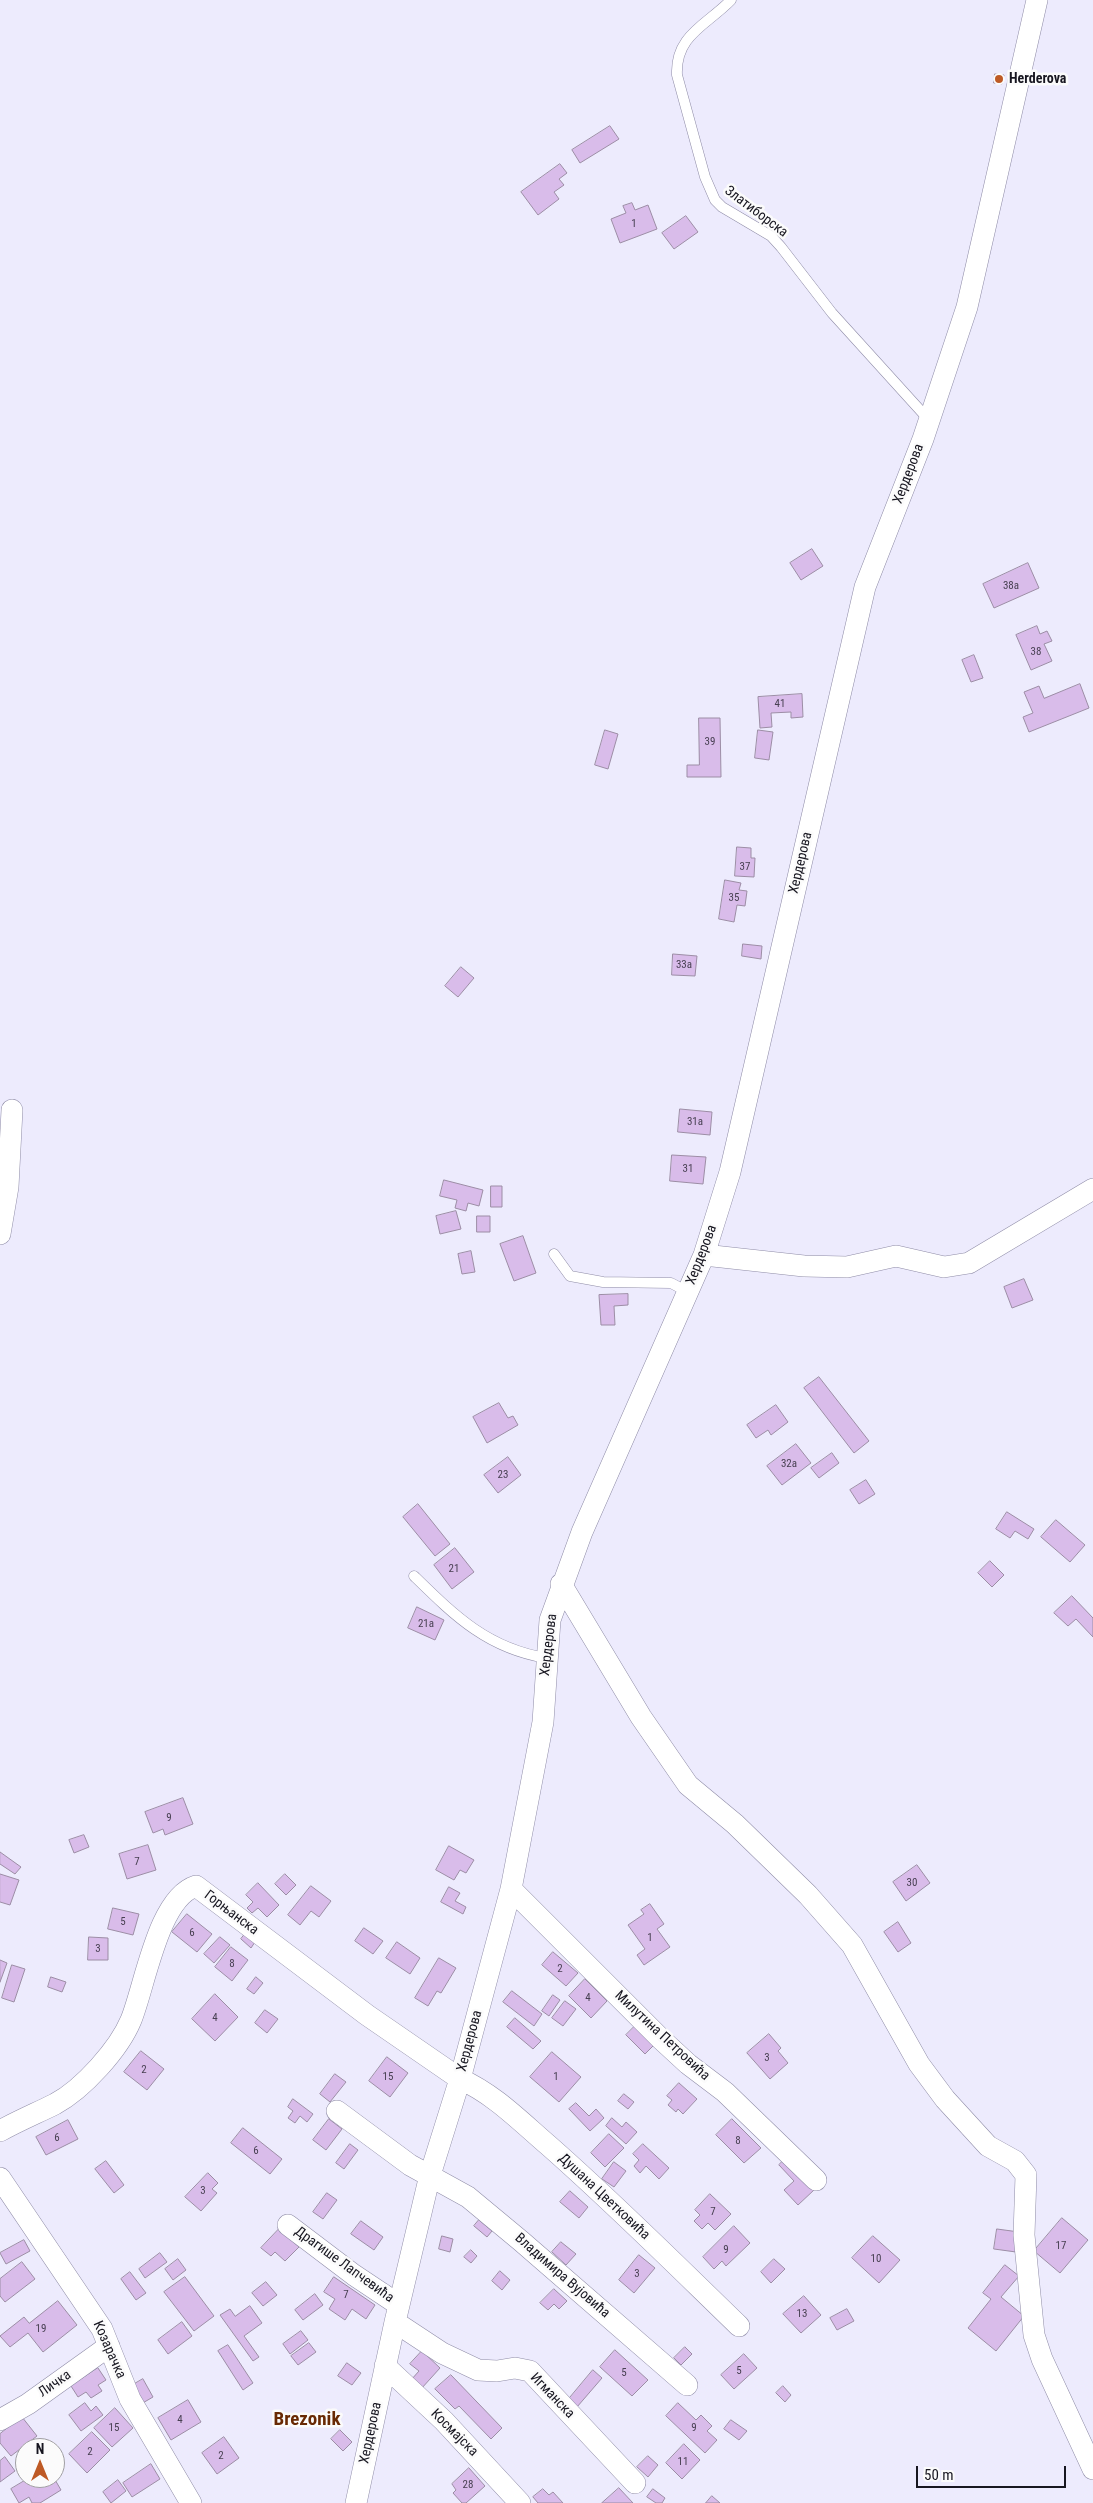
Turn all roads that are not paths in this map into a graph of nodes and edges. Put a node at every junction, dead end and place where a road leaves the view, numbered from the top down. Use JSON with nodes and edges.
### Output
{"nodes":[{"id":1,"x":731,"y":0,"type":"edge"},
{"id":2,"x":1037,"y":0,"type":"edge"},
{"id":3,"x":929,"y":420,"type":"junction"},
{"id":4,"x":12,"y":1110,"type":"dead end"},
{"id":5,"x":1093,"y":1188,"type":"edge"},
{"id":6,"x":0,"y":1234,"type":"edge"},
{"id":7,"x":554,"y":1254,"type":"dead end"},
{"id":8,"x":704,"y":1255,"type":"junction"},
{"id":9,"x":688,"y":1292,"type":"junction"},
{"id":10,"x":414,"y":1576,"type":"dead end"},
{"id":11,"x":561,"y":1584,"type":"junction"},
{"id":12,"x":546,"y":1658,"type":"junction"},
{"id":13,"x":511,"y":1889,"type":"junction"},
{"id":14,"x":460,"y":2078,"type":"junction"},
{"id":15,"x":337,"y":2112,"type":"dead end"},
{"id":16,"x":0,"y":2131,"type":"edge"},
{"id":17,"x":430,"y":2175,"type":"junction"},
{"id":18,"x":0,"y":2178,"type":"edge"},
{"id":19,"x":816,"y":2180,"type":"dead end"},
{"id":20,"x":288,"y":2225,"type":"dead end"},
{"id":21,"x":397,"y":2313,"type":"junction"},
{"id":22,"x":739,"y":2326,"type":"dead end"},
{"id":23,"x":109,"y":2346,"type":"junction"},
{"id":24,"x":385,"y":2366,"type":"junction"},
{"id":25,"x":687,"y":2386,"type":"dead end"},
{"id":26,"x":0,"y":2420,"type":"edge"},
{"id":27,"x":1093,"y":2470,"type":"edge"},
{"id":28,"x":634,"y":2483,"type":"dead end"},
{"id":29,"x":192,"y":2503,"type":"edge"},
{"id":30,"x":356,"y":2503,"type":"edge"},
{"id":31,"x":520,"y":2503,"type":"edge"}],
"edges":[{"from":1,"to":3,"type":"lane","name":"Златиборска"},
{"from":2,"to":3,"type":"street","name":"Хердерова"},
{"from":3,"to":8,"type":"street","name":"Хердерова"},
{"from":4,"to":6,"type":"street"},
{"from":5,"to":8,"type":"street"},
{"from":7,"to":9,"type":"lane"},
{"from":8,"to":9,"type":"street","name":"Хердерова"},
{"from":9,"to":11,"type":"street","name":"Хердерова"},
{"from":10,"to":12,"type":"lane"},
{"from":11,"to":12,"type":"street","name":"Хердерова"},
{"from":11,"to":27,"type":"street"},
{"from":12,"to":13,"type":"street","name":"Хердерова"},
{"from":13,"to":14,"type":"street","name":"Хердерова"},
{"from":13,"to":19,"type":"street","name":"Милутина Петровића"},
{"from":14,"to":16,"type":"street","name":"Горњанска"},
{"from":14,"to":17,"type":"street","name":"Хердерова"},
{"from":14,"to":22,"type":"street","name":"Душана Цветковића"},
{"from":15,"to":17,"type":"street","name":"Владимира Вујовића"},
{"from":17,"to":21,"type":"street","name":"Хердерова"},
{"from":17,"to":25,"type":"street","name":"Владимира Вујовића"},
{"from":18,"to":23,"type":"street","name":"Козарачка"},
{"from":20,"to":21,"type":"street","name":"Драгише Лапчевића"},
{"from":21,"to":24,"type":"street","name":"Хердерова"},
{"from":21,"to":28,"type":"street","name":"Игманска"},
{"from":23,"to":26,"type":"street","name":"Личка"},
{"from":23,"to":29,"type":"street","name":"Козарачка"},
{"from":24,"to":30,"type":"street","name":"Хердерова"},
{"from":24,"to":31,"type":"street","name":"Космајска"}]}
